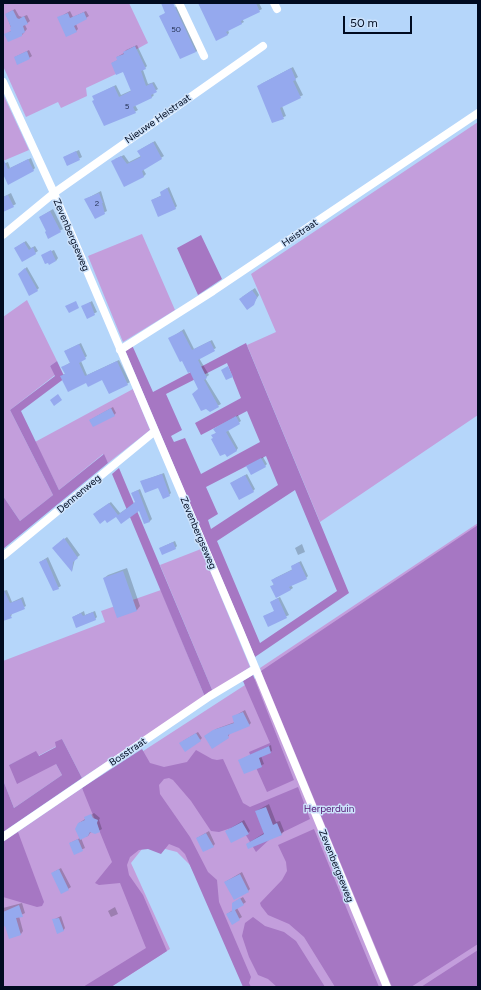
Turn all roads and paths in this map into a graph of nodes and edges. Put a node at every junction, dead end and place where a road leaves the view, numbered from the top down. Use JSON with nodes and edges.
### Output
{"nodes":[{"id":1,"x":179,"y":3,"type":"edge"},
{"id":2,"x":263,"y":46,"type":"dead end"},
{"id":3,"x":204,"y":56,"type":"dead end"},
{"id":4,"x":3,"y":82,"type":"edge"},
{"id":5,"x":478,"y":113,"type":"edge"},
{"id":6,"x":54,"y":193,"type":"junction"},
{"id":7,"x":3,"y":235,"type":"edge"},
{"id":8,"x":120,"y":350,"type":"junction"},
{"id":9,"x":154,"y":431,"type":"junction"},
{"id":10,"x":3,"y":556,"type":"edge"},
{"id":11,"x":255,"y":669,"type":"junction"},
{"id":12,"x":3,"y":837,"type":"edge"},
{"id":13,"x":387,"y":987,"type":"edge"}],
"edges":[{"from":1,"to":3,"type":"street"},
{"from":2,"to":6,"type":"street","name":"Nieuwe Heistraat"},
{"from":4,"to":6,"type":"street","name":"Zevenbergseweg"},
{"from":5,"to":8,"type":"street","name":"Heistraat"},
{"from":6,"to":7,"type":"street","name":"Nieuwe Heistraat"},
{"from":6,"to":8,"type":"street","name":"Zevenbergseweg"},
{"from":8,"to":9,"type":"street","name":"Zevenbergseweg"},
{"from":9,"to":10,"type":"street","name":"Dennenweg"},
{"from":9,"to":11,"type":"street","name":"Zevenbergseweg"},
{"from":11,"to":12,"type":"street","name":"Bosstraat"},
{"from":11,"to":13,"type":"street","name":"Zevenbergseweg"}]}
